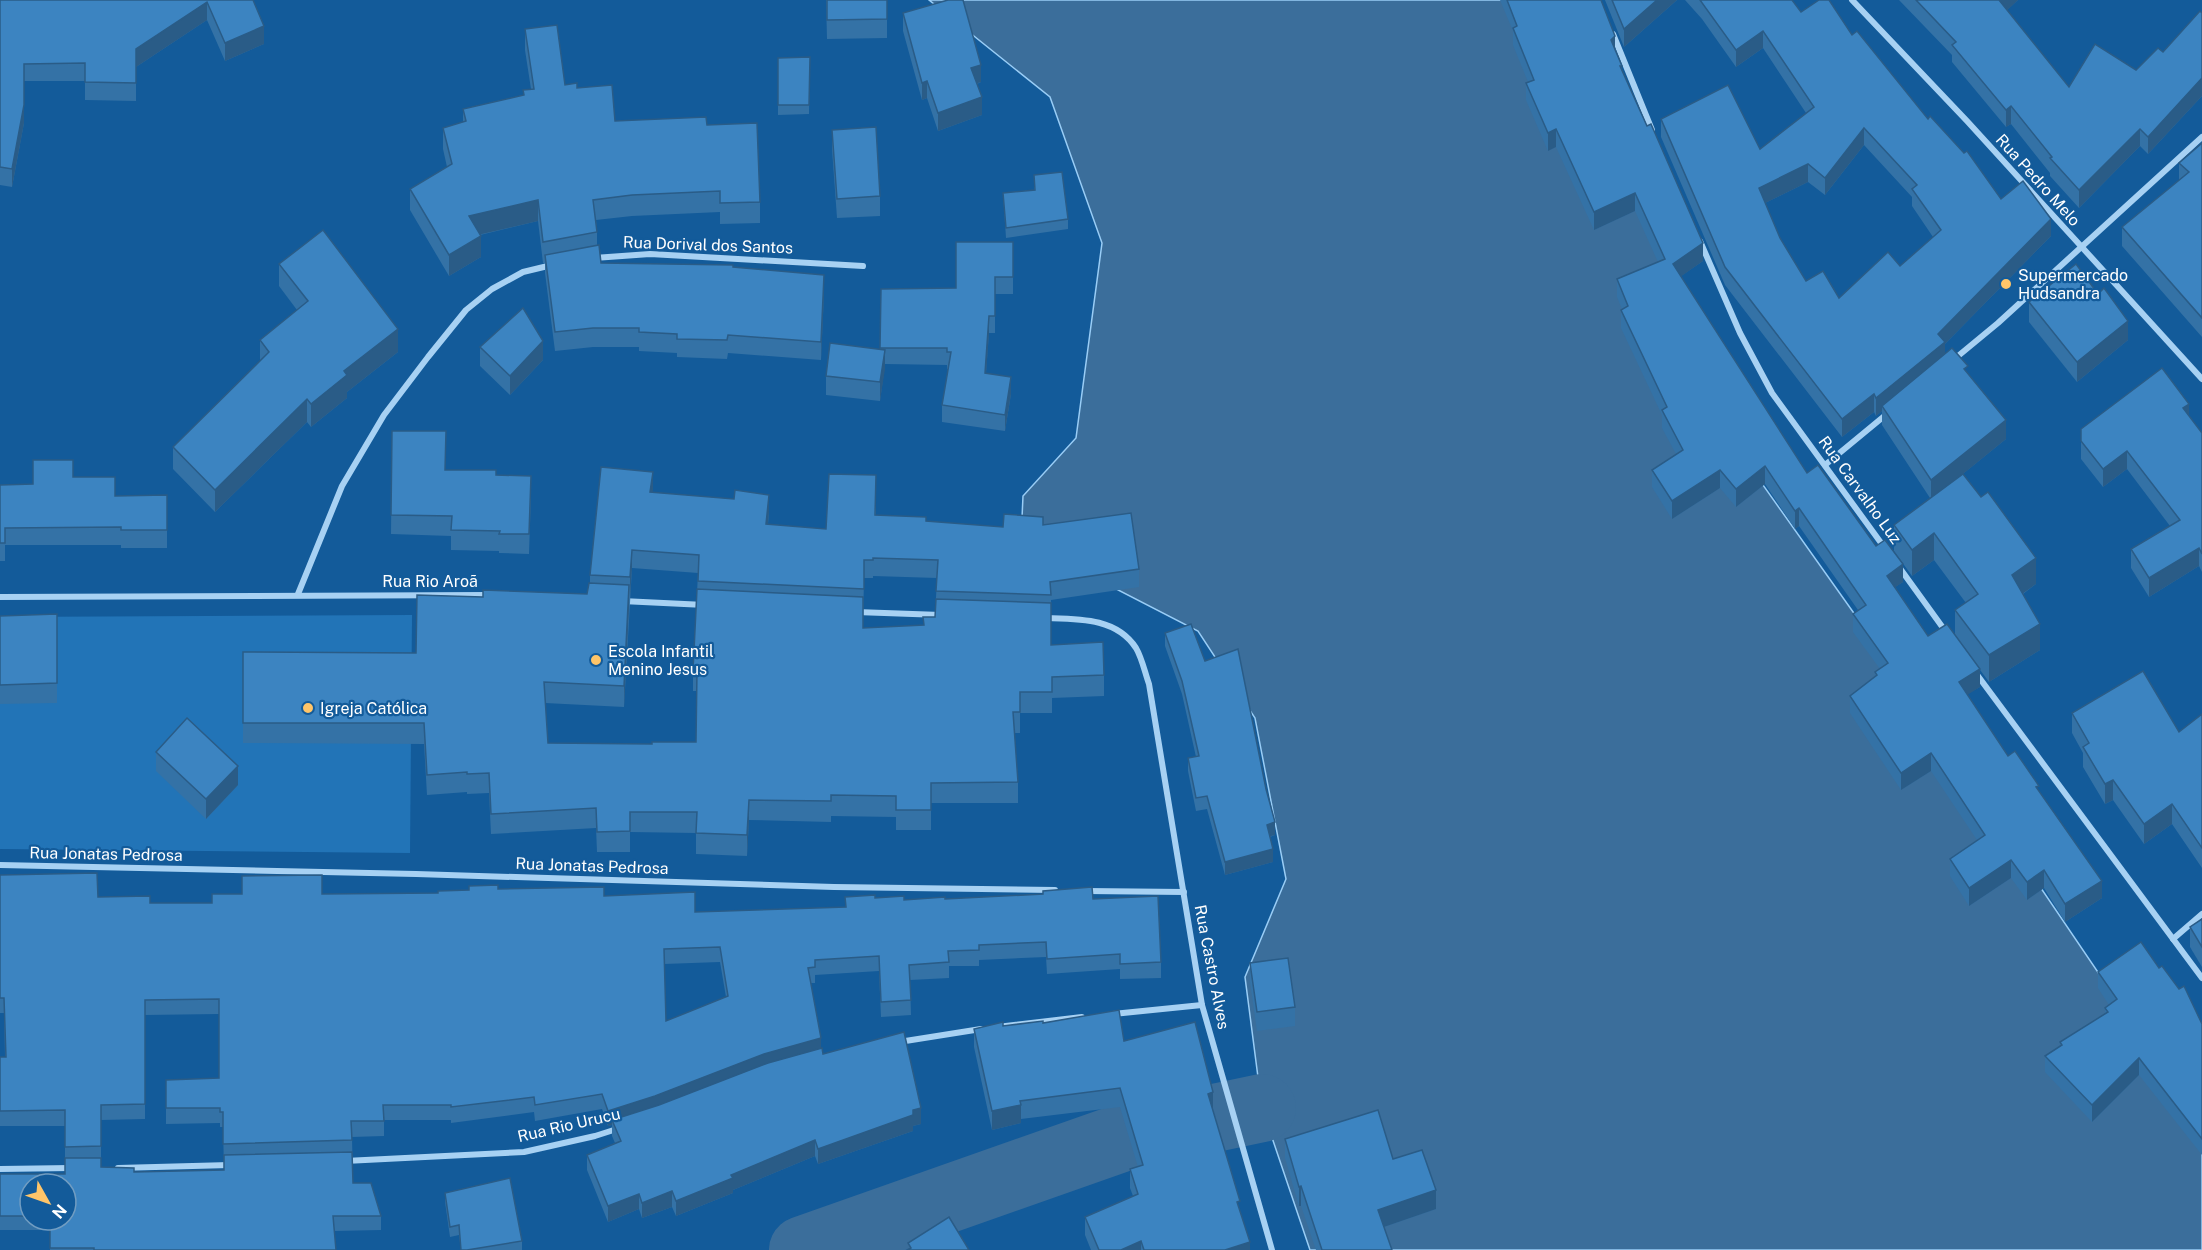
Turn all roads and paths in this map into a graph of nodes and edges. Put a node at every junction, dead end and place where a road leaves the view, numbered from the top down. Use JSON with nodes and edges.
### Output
{"nodes":[{"id":1,"x":1852,"y":0,"type":"edge"},
{"id":2,"x":1608,"y":22,"type":"edge"},
{"id":3,"x":2202,"y":137,"type":"edge"},
{"id":4,"x":1657,"y":142,"type":"edge"},
{"id":5,"x":1699,"y":238,"type":"edge"},
{"id":6,"x":2080,"y":247,"type":"junction"},
{"id":7,"x":586,"y":260,"type":"edge"},
{"id":8,"x":563,"y":264,"type":"edge"},
{"id":9,"x":863,"y":266,"type":"dead end"},
{"id":10,"x":1943,"y":368,"type":"edge"},
{"id":11,"x":2202,"y":379,"type":"edge"},
{"id":12,"x":1898,"y":405,"type":"edge"},
{"id":13,"x":1825,"y":465,"type":"junction"},
{"id":14,"x":1887,"y":550,"type":"edge"},
{"id":15,"x":1894,"y":560,"type":"edge"},
{"id":16,"x":298,"y":594,"type":"junction"},
{"id":17,"x":492,"y":595,"type":"edge"},
{"id":18,"x":0,"y":597,"type":"edge"},
{"id":19,"x":610,"y":600,"type":"edge"},
{"id":20,"x":716,"y":606,"type":"edge"},
{"id":21,"x":846,"y":611,"type":"edge"},
{"id":22,"x":952,"y":615,"type":"edge"},
{"id":23,"x":1035,"y":618,"type":"edge"},
{"id":24,"x":1949,"y":636,"type":"edge"},
{"id":25,"x":1969,"y":664,"type":"edge"},
{"id":26,"x":0,"y":865,"type":"edge"},
{"id":27,"x":1067,"y":891,"type":"edge"},
{"id":28,"x":1079,"y":891,"type":"edge"},
{"id":29,"x":1184,"y":892,"type":"junction"},
{"id":30,"x":2202,"y":914,"type":"edge"},
{"id":31,"x":2173,"y":939,"type":"junction"},
{"id":32,"x":2202,"y":978,"type":"edge"},
{"id":33,"x":1202,"y":1005,"type":"junction"},
{"id":34,"x":1108,"y":1014,"type":"edge"},
{"id":35,"x":1084,"y":1017,"type":"edge"},
{"id":36,"x":897,"y":1043,"type":"edge"},
{"id":37,"x":626,"y":1126,"type":"edge"},
{"id":38,"x":341,"y":1161,"type":"edge"},
{"id":39,"x":236,"y":1165,"type":"edge"},
{"id":40,"x":82,"y":1168,"type":"edge"},
{"id":41,"x":106,"y":1168,"type":"edge"},
{"id":42,"x":0,"y":1169,"type":"edge"},
{"id":43,"x":1272,"y":1250,"type":"edge"}],
"edges":[{"from":1,"to":6,"type":"street","name":"Rua Pedro Melo"},
{"from":2,"to":4,"type":"street"},
{"from":3,"to":6,"type":"street"},
{"from":5,"to":13,"type":"street","name":"Rua Carvalho Luz"},
{"from":6,"to":10,"type":"street"},
{"from":6,"to":11,"type":"street","name":"Rua Pedro Melo"},
{"from":7,"to":9,"type":"street","name":"Rua Dorival dos Santos"},
{"from":8,"to":16,"type":"street"},
{"from":12,"to":13,"type":"street"},
{"from":13,"to":14,"type":"street","name":"Rua Carvalho Luz"},
{"from":15,"to":24,"type":"street","name":"Rua Carvalho Luz"},
{"from":16,"to":17,"type":"street","name":"Rua Rio Aroã"},
{"from":16,"to":18,"type":"street","name":"Rua Rio Aroã"},
{"from":19,"to":20,"type":"street"},
{"from":21,"to":22,"type":"street"},
{"from":23,"to":29,"type":"street","name":"Rua Castro Alves"},
{"from":25,"to":31,"type":"street"},
{"from":26,"to":27,"type":"street","name":"Rua Jonatas Pedrosa"},
{"from":28,"to":29,"type":"street"},
{"from":29,"to":33,"type":"street","name":"Rua Castro Alves"},
{"from":30,"to":31,"type":"street"},
{"from":31,"to":32,"type":"street"},
{"from":33,"to":34,"type":"street"},
{"from":33,"to":43,"type":"street","name":"Rua Castro Alves"},
{"from":35,"to":36,"type":"street"},
{"from":37,"to":38,"type":"street","name":"Rua Rio Urucu"},
{"from":39,"to":41,"type":"street"},
{"from":40,"to":42,"type":"street"}]}
